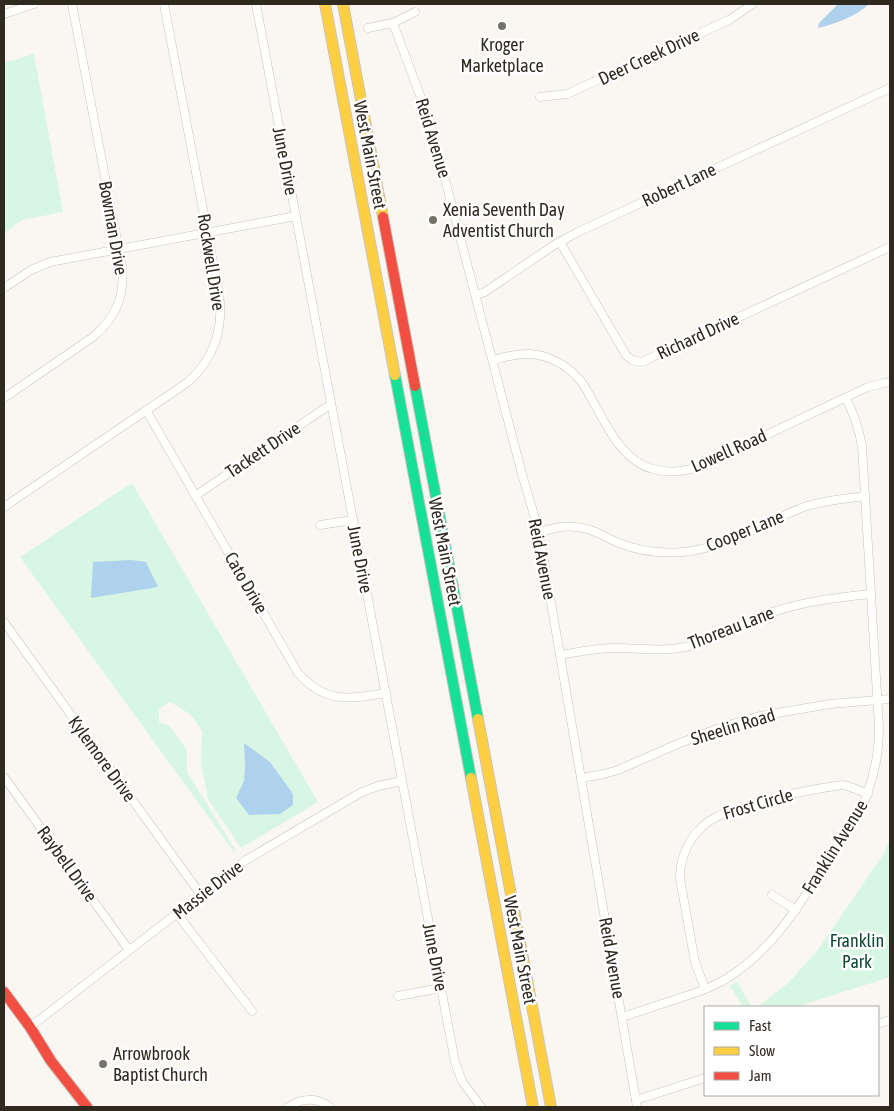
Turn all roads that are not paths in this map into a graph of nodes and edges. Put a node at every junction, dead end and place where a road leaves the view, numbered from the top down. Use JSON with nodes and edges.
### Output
{"nodes":[{"id":1,"x":34,"y":4,"type":"edge"},
{"id":2,"x":72,"y":4,"type":"edge"},
{"id":3,"x":164,"y":4,"type":"edge"},
{"id":4,"x":256,"y":4,"type":"edge"},
{"id":5,"x":325,"y":4,"type":"edge"},
{"id":6,"x":343,"y":4,"type":"edge"},
{"id":7,"x":753,"y":4,"type":"edge"},
{"id":8,"x":415,"y":12,"type":"dead end"},
{"id":9,"x":4,"y":14,"type":"edge"},
{"id":10,"x":393,"y":23,"type":"junction"},
{"id":11,"x":368,"y":28,"type":"dead end"},
{"id":12,"x":890,"y":88,"type":"edge"},
{"id":13,"x":540,"y":97,"type":"dead end"},
{"id":14,"x":296,"y":216,"type":"junction"},
{"id":15,"x":207,"y":232,"type":"junction"},
{"id":16,"x":557,"y":243,"type":"junction"},
{"id":17,"x":890,"y":247,"type":"edge"},
{"id":18,"x":118,"y":249,"type":"junction"},
{"id":19,"x":4,"y":288,"type":"edge"},
{"id":20,"x":476,"y":295,"type":"junction"},
{"id":21,"x":493,"y":360,"type":"junction"},
{"id":22,"x":890,"y":382,"type":"edge"},
{"id":23,"x":4,"y":398,"type":"edge"},
{"id":24,"x":846,"y":398,"type":"junction"},
{"id":25,"x":331,"y":404,"type":"junction"},
{"id":26,"x":146,"y":410,"type":"junction"},
{"id":27,"x":195,"y":496,"type":"junction"},
{"id":28,"x":864,"y":496,"type":"junction"},
{"id":29,"x":4,"y":507,"type":"edge"},
{"id":30,"x":353,"y":520,"type":"junction"},
{"id":31,"x":320,"y":525,"type":"dead end"},
{"id":32,"x":539,"y":532,"type":"junction"},
{"id":33,"x":871,"y":594,"type":"junction"},
{"id":34,"x":5,"y":627,"type":"edge"},
{"id":35,"x":560,"y":655,"type":"junction"},
{"id":36,"x":386,"y":694,"type":"junction"},
{"id":37,"x":890,"y":699,"type":"edge"},
{"id":38,"x":878,"y":700,"type":"junction"},
{"id":39,"x":4,"y":777,"type":"edge"},
{"id":40,"x":581,"y":778,"type":"junction"},
{"id":41,"x":402,"y":781,"type":"junction"},
{"id":42,"x":868,"y":794,"type":"junction"},
{"id":43,"x":201,"y":895,"type":"junction"},
{"id":44,"x":772,"y":895,"type":"dead end"},
{"id":45,"x":796,"y":910,"type":"junction"},
{"id":46,"x":177,"y":914,"type":"junction"},
{"id":47,"x":129,"y":950,"type":"junction"},
{"id":48,"x":441,"y":988,"type":"junction"},
{"id":49,"x":705,"y":990,"type":"junction"},
{"id":50,"x":4,"y":992,"type":"edge"},
{"id":51,"x":398,"y":996,"type":"dead end"},
{"id":52,"x":252,"y":1011,"type":"dead end"},
{"id":53,"x":622,"y":1017,"type":"junction"},
{"id":54,"x":30,"y":1027,"type":"junction"},
{"id":55,"x":704,"y":1078,"type":"edge"},
{"id":56,"x":636,"y":1104,"type":"edge"},
{"id":57,"x":87,"y":1107,"type":"edge"},
{"id":58,"x":288,"y":1107,"type":"edge"},
{"id":59,"x":330,"y":1107,"type":"edge"},
{"id":60,"x":481,"y":1107,"type":"edge"},
{"id":61,"x":534,"y":1107,"type":"edge"},
{"id":62,"x":551,"y":1107,"type":"edge"}],
"edges":[{"from":1,"to":9,"type":"street"},
{"from":2,"to":18,"type":"street","name":"Bowman Drive"},
{"from":3,"to":15,"type":"street","name":"Rockwell Drive"},
{"from":4,"to":14,"type":"street","name":"June Drive"},
{"from":5,"to":61,"type":"main road","name":"West Main Street"},
{"from":6,"to":62,"type":"main road","name":"West Main Street"},
{"from":7,"to":13,"type":"street","name":"Deer Creek Drive"},
{"from":8,"to":10,"type":"street"},
{"from":10,"to":11,"type":"street"},
{"from":10,"to":20,"type":"street","name":"Reid Avenue"},
{"from":12,"to":16,"type":"street","name":"Robert Lane"},
{"from":14,"to":15,"type":"street"},
{"from":14,"to":25,"type":"street","name":"June Drive"},
{"from":15,"to":18,"type":"street"},
{"from":15,"to":26,"type":"street","name":"Rockwell Drive"},
{"from":16,"to":17,"type":"street","name":"Richard Drive"},
{"from":16,"to":20,"type":"street","name":"Robert Lane"},
{"from":18,"to":19,"type":"street"},
{"from":18,"to":23,"type":"street","name":"Bowman Drive"},
{"from":20,"to":21,"type":"street","name":"Reid Avenue"},
{"from":21,"to":24,"type":"street","name":"Lowell Road"},
{"from":21,"to":32,"type":"street","name":"Reid Avenue"},
{"from":22,"to":24,"type":"street","name":"Lowell Road"},
{"from":24,"to":28,"type":"street","name":"Franklin Avenue"},
{"from":25,"to":27,"type":"street","name":"Tackett Drive"},
{"from":25,"to":30,"type":"street","name":"June Drive"},
{"from":26,"to":27,"type":"street","name":"Cato Drive"},
{"from":26,"to":29,"type":"street","name":"Rockwell Drive"},
{"from":27,"to":36,"type":"street","name":"Cato Drive"},
{"from":28,"to":32,"type":"street","name":"Cooper Lane"},
{"from":28,"to":33,"type":"street","name":"Franklin Avenue"},
{"from":30,"to":31,"type":"street"},
{"from":30,"to":36,"type":"street","name":"June Drive"},
{"from":32,"to":35,"type":"street","name":"Reid Avenue"},
{"from":33,"to":35,"type":"street","name":"Thoreau Lane"},
{"from":33,"to":38,"type":"street","name":"Franklin Avenue"},
{"from":34,"to":43,"type":"street","name":"Kylemore Drive"},
{"from":35,"to":40,"type":"street","name":"Reid Avenue"},
{"from":36,"to":41,"type":"street","name":"June Drive"},
{"from":37,"to":38,"type":"street","name":"Sheelin Road"},
{"from":38,"to":40,"type":"street","name":"Sheelin Road"},
{"from":38,"to":42,"type":"street","name":"Franklin Avenue"},
{"from":39,"to":47,"type":"street","name":"Raybell Drive"},
{"from":40,"to":53,"type":"street","name":"Reid Avenue"},
{"from":41,"to":43,"type":"street","name":"Massie Drive"},
{"from":41,"to":48,"type":"street","name":"June Drive"},
{"from":42,"to":45,"type":"street","name":"Franklin Avenue"},
{"from":42,"to":49,"type":"street","name":"Frost Circle"},
{"from":43,"to":46,"type":"street","name":"Massie Drive"},
{"from":44,"to":45,"type":"street"},
{"from":45,"to":49,"type":"street","name":"Franklin Avenue"},
{"from":46,"to":47,"type":"street","name":"Massie Drive"},
{"from":46,"to":52,"type":"street"},
{"from":47,"to":54,"type":"street","name":"Massie Drive"},
{"from":48,"to":51,"type":"street"},
{"from":48,"to":60,"type":"street","name":"June Drive"},
{"from":49,"to":53,"type":"street","name":"Franklin Avenue"},
{"from":50,"to":54,"type":"main road"},
{"from":53,"to":56,"type":"street","name":"Reid Avenue"},
{"from":54,"to":57,"type":"main road"},
{"from":55,"to":56,"type":"street"},
{"from":58,"to":59,"type":"street"}]}
